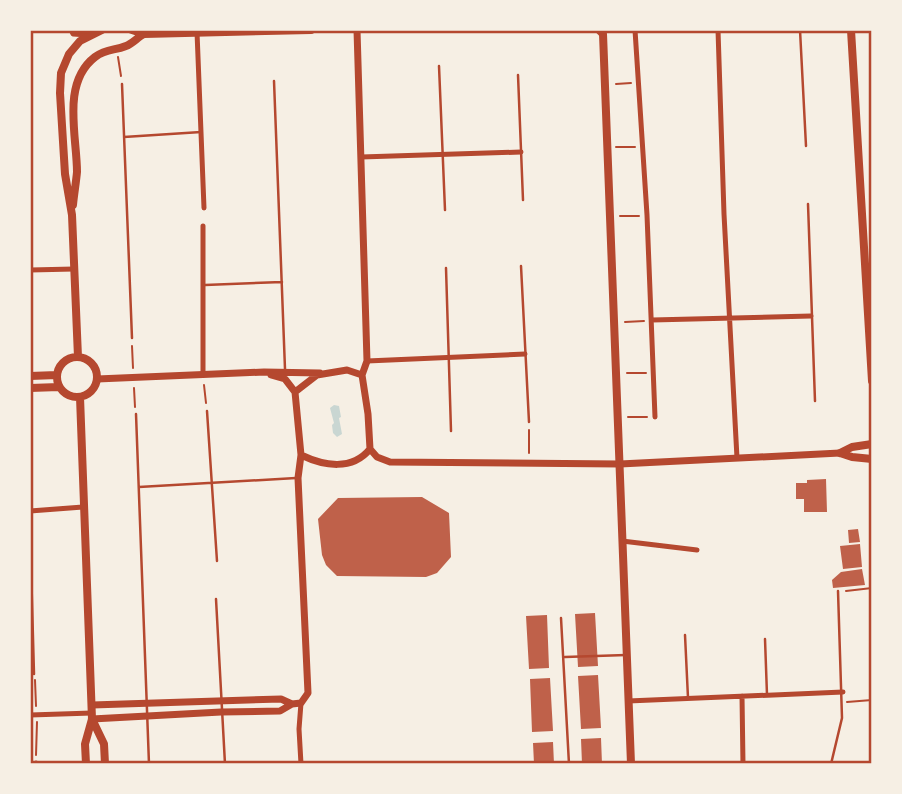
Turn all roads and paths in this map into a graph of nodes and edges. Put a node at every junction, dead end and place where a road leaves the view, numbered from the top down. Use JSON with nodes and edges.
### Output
{"nodes":[{"id":1,"x":71,"y":30,"type":"edge"},
{"id":2,"x":102,"y":30,"type":"edge"},
{"id":3,"x":132,"y":30,"type":"edge"},
{"id":4,"x":311,"y":30,"type":"edge"},
{"id":5,"x":358,"y":30,"type":"edge"},
{"id":6,"x":635,"y":30,"type":"edge"},
{"id":7,"x":718,"y":30,"type":"edge"},
{"id":8,"x":800,"y":30,"type":"edge"},
{"id":9,"x":851,"y":30,"type":"edge"},
{"id":10,"x":603,"y":31,"type":"edge"},
{"id":11,"x":144,"y":32,"type":"edge"},
{"id":12,"x":197,"y":32,"type":"junction"},
{"id":13,"x":91,"y":35,"type":"junction"},
{"id":14,"x":117,"y":47,"type":"junction"},
{"id":15,"x":439,"y":66,"type":"dead end"},
{"id":16,"x":518,"y":75,"type":"dead end"},
{"id":17,"x":274,"y":81,"type":"dead end"},
{"id":18,"x":639,"y":82,"type":"junction"},
{"id":19,"x":122,"y":84,"type":"joint"},
{"id":20,"x":605,"y":85,"type":"junction"},
{"id":21,"x":202,"y":132,"type":"junction"},
{"id":22,"x":124,"y":137,"type":"junction"},
{"id":23,"x":806,"y":146,"type":"dead end"},
{"id":24,"x":643,"y":147,"type":"junction"},
{"id":25,"x":607,"y":148,"type":"junction"},
{"id":26,"x":521,"y":152,"type":"junction"},
{"id":27,"x":443,"y":155,"type":"junction"},
{"id":28,"x":361,"y":157,"type":"junction"},
{"id":29,"x":523,"y":200,"type":"dead end"},
{"id":30,"x":807,"y":204,"type":"dead end"},
{"id":31,"x":204,"y":208,"type":"dead end"},
{"id":32,"x":445,"y":210,"type":"dead end"},
{"id":33,"x":72,"y":215,"type":"junction"},
{"id":34,"x":647,"y":215,"type":"junction"},
{"id":35,"x":610,"y":216,"type":"junction"},
{"id":36,"x":203,"y":226,"type":"dead end"},
{"id":37,"x":521,"y":266,"type":"dead end"},
{"id":38,"x":446,"y":268,"type":"dead end"},
{"id":39,"x":74,"y":269,"type":"junction"},
{"id":40,"x":30,"y":270,"type":"edge"},
{"id":41,"x":283,"y":282,"type":"junction"},
{"id":42,"x":205,"y":285,"type":"junction"},
{"id":43,"x":811,"y":316,"type":"junction"},
{"id":44,"x":652,"y":320,"type":"junction"},
{"id":45,"x":730,"y":320,"type":"junction"},
{"id":46,"x":614,"y":322,"type":"junction"},
{"id":47,"x":132,"y":338,"type":"joint"},
{"id":48,"x":525,"y":354,"type":"junction"},
{"id":49,"x":78,"y":357,"type":"junction"},
{"id":50,"x":449,"y":358,"type":"junction"},
{"id":51,"x":367,"y":361,"type":"junction"},
{"id":52,"x":264,"y":372,"type":"junction"},
{"id":53,"x":286,"y":372,"type":"junction"},
{"id":54,"x":654,"y":372,"type":"junction"},
{"id":55,"x":325,"y":373,"type":"junction"},
{"id":56,"x":616,"y":374,"type":"junction"},
{"id":57,"x":57,"y":375,"type":"junction"},
{"id":58,"x":203,"y":375,"type":"junction"},
{"id":59,"x":362,"y":375,"type":"junction"},
{"id":60,"x":30,"y":376,"type":"edge"},
{"id":61,"x":97,"y":379,"type":"junction"},
{"id":62,"x":133,"y":379,"type":"junction"},
{"id":63,"x":872,"y":382,"type":"edge"},
{"id":64,"x":60,"y":387,"type":"junction"},
{"id":65,"x":30,"y":388,"type":"edge"},
{"id":66,"x":295,"y":392,"type":"junction"},
{"id":67,"x":80,"y":397,"type":"junction"},
{"id":68,"x":815,"y":401,"type":"dead end"},
{"id":69,"x":207,"y":411,"type":"joint"},
{"id":70,"x":136,"y":414,"type":"joint"},
{"id":71,"x":655,"y":417,"type":"joint"},
{"id":72,"x":618,"y":418,"type":"junction"},
{"id":73,"x":529,"y":422,"type":"joint"},
{"id":74,"x":451,"y":431,"type":"dead end"},
{"id":75,"x":872,"y":444,"type":"edge"},
{"id":76,"x":370,"y":449,"type":"junction"},
{"id":77,"x":840,"y":453,"type":"junction"},
{"id":78,"x":301,"y":455,"type":"junction"},
{"id":79,"x":737,"y":458,"type":"junction"},
{"id":80,"x":872,"y":459,"type":"edge"},
{"id":81,"x":529,"y":463,"type":"junction"},
{"id":82,"x":620,"y":464,"type":"junction"},
{"id":83,"x":298,"y":478,"type":"junction"},
{"id":84,"x":213,"y":482,"type":"junction"},
{"id":85,"x":139,"y":486,"type":"junction"},
{"id":86,"x":83,"y":507,"type":"junction"},
{"id":87,"x":30,"y":511,"type":"edge"},
{"id":88,"x":30,"y":530,"type":"edge"},
{"id":89,"x":622,"y":541,"type":"junction"},
{"id":90,"x":696,"y":550,"type":"dead end"},
{"id":91,"x":216,"y":561,"type":"dead end"},
{"id":92,"x":872,"y":588,"type":"edge"},
{"id":93,"x":838,"y":592,"type":"joint"},
{"id":94,"x":216,"y":599,"type":"dead end"},
{"id":95,"x":561,"y":618,"type":"dead end"},
{"id":96,"x":685,"y":635,"type":"dead end"},
{"id":97,"x":765,"y":639,"type":"dead end"},
{"id":98,"x":626,"y":655,"type":"junction"},
{"id":99,"x":565,"y":657,"type":"junction"},
{"id":100,"x":34,"y":674,"type":"joint"},
{"id":101,"x":843,"y":691,"type":"junction"},
{"id":102,"x":768,"y":695,"type":"junction"},
{"id":103,"x":742,"y":696,"type":"junction"},
{"id":104,"x":688,"y":698,"type":"junction"},
{"id":105,"x":872,"y":700,"type":"edge"},
{"id":106,"x":221,"y":701,"type":"junction"},
{"id":107,"x":628,"y":701,"type":"junction"},
{"id":108,"x":842,"y":702,"type":"junction"},
{"id":109,"x":301,"y":703,"type":"junction"},
{"id":110,"x":146,"y":704,"type":"junction"},
{"id":111,"x":292,"y":704,"type":"junction"},
{"id":112,"x":92,"y":712,"type":"junction"},
{"id":113,"x":221,"y":712,"type":"junction"},
{"id":114,"x":33,"y":715,"type":"edge"},
{"id":115,"x":146,"y":716,"type":"junction"},
{"id":116,"x":36,"y":764,"type":"edge"},
{"id":117,"x":86,"y":764,"type":"edge"},
{"id":118,"x":105,"y":764,"type":"edge"},
{"id":119,"x":149,"y":764,"type":"edge"},
{"id":120,"x":225,"y":764,"type":"edge"},
{"id":121,"x":301,"y":764,"type":"edge"},
{"id":122,"x":569,"y":764,"type":"edge"},
{"id":123,"x":631,"y":764,"type":"edge"},
{"id":124,"x":743,"y":764,"type":"edge"},
{"id":125,"x":831,"y":764,"type":"edge"}],
"edges":[{"from":1,"to":13,"type":"street"},
{"from":2,"to":13,"type":"main road"},
{"from":3,"to":11,"type":"main road"},
{"from":4,"to":12,"type":"main road"},
{"from":5,"to":28,"type":"street"},
{"from":6,"to":18,"type":"street"},
{"from":7,"to":45,"type":"street"},
{"from":8,"to":23,"type":"lane"},
{"from":9,"to":63,"type":"main road"},
{"from":10,"to":20,"type":"main road"},
{"from":11,"to":12,"type":"main road"},
{"from":11,"to":14,"type":"main road"},
{"from":12,"to":21,"type":"street"},
{"from":13,"to":33,"type":"main road"},
{"from":14,"to":19,"type":"path"},
{"from":14,"to":33,"type":"main road"},
{"from":15,"to":27,"type":"lane"},
{"from":16,"to":26,"type":"lane"},
{"from":17,"to":41,"type":"lane"},
{"from":18,"to":20,"type":"path"},
{"from":18,"to":24,"type":"street"},
{"from":19,"to":22,"type":"lane"},
{"from":20,"to":25,"type":"main road"},
{"from":21,"to":22,"type":"lane"},
{"from":21,"to":31,"type":"street"},
{"from":22,"to":47,"type":"lane"},
{"from":24,"to":25,"type":"path"},
{"from":24,"to":34,"type":"street"},
{"from":25,"to":35,"type":"main road"},
{"from":26,"to":27,"type":"street"},
{"from":26,"to":29,"type":"lane"},
{"from":27,"to":28,"type":"street"},
{"from":27,"to":32,"type":"lane"},
{"from":28,"to":51,"type":"street"},
{"from":30,"to":43,"type":"lane"},
{"from":33,"to":39,"type":"main road"},
{"from":34,"to":35,"type":"path"},
{"from":34,"to":44,"type":"street"},
{"from":35,"to":46,"type":"main road"},
{"from":36,"to":42,"type":"street"},
{"from":37,"to":48,"type":"lane"},
{"from":38,"to":50,"type":"lane"},
{"from":39,"to":40,"type":"street"},
{"from":39,"to":49,"type":"main road"},
{"from":41,"to":42,"type":"lane"},
{"from":41,"to":53,"type":"lane"},
{"from":42,"to":58,"type":"street"},
{"from":43,"to":45,"type":"street"},
{"from":43,"to":68,"type":"lane"},
{"from":44,"to":45,"type":"street"},
{"from":44,"to":46,"type":"path"},
{"from":44,"to":54,"type":"street"},
{"from":45,"to":79,"type":"street"},
{"from":46,"to":56,"type":"main road"},
{"from":47,"to":62,"type":"path"},
{"from":48,"to":50,"type":"street"},
{"from":48,"to":73,"type":"lane"},
{"from":49,"to":57,"type":"main road"},
{"from":49,"to":61,"type":"main road"},
{"from":50,"to":51,"type":"street"},
{"from":50,"to":74,"type":"lane"},
{"from":51,"to":59,"type":"street"},
{"from":52,"to":53,"type":"street"},
{"from":52,"to":58,"type":"street"},
{"from":52,"to":66,"type":"street"},
{"from":53,"to":55,"type":"street"},
{"from":54,"to":56,"type":"path"},
{"from":54,"to":71,"type":"street"},
{"from":55,"to":59,"type":"street"},
{"from":55,"to":66,"type":"street"},
{"from":56,"to":72,"type":"main road"},
{"from":57,"to":60,"type":"main road"},
{"from":57,"to":64,"type":"main road"},
{"from":58,"to":62,"type":"street"},
{"from":58,"to":69,"type":"path"},
{"from":59,"to":76,"type":"street"},
{"from":61,"to":62,"type":"street"},
{"from":61,"to":67,"type":"main road"},
{"from":62,"to":70,"type":"path"},
{"from":64,"to":65,"type":"main road"},
{"from":64,"to":67,"type":"main road"},
{"from":66,"to":78,"type":"street"},
{"from":67,"to":86,"type":"main road"},
{"from":69,"to":84,"type":"lane"},
{"from":70,"to":85,"type":"lane"},
{"from":71,"to":72,"type":"path"},
{"from":72,"to":82,"type":"main road"},
{"from":73,"to":81,"type":"path"},
{"from":75,"to":77,"type":"main road"},
{"from":76,"to":78,"type":"street"},
{"from":76,"to":81,"type":"street"},
{"from":77,"to":79,"type":"street"},
{"from":77,"to":80,"type":"main road"},
{"from":78,"to":83,"type":"street"},
{"from":79,"to":82,"type":"street"},
{"from":81,"to":82,"type":"street"},
{"from":82,"to":89,"type":"main road"},
{"from":83,"to":84,"type":"lane"},
{"from":83,"to":109,"type":"street"},
{"from":84,"to":85,"type":"lane"},
{"from":84,"to":91,"type":"lane"},
{"from":85,"to":110,"type":"lane"},
{"from":86,"to":87,"type":"street"},
{"from":86,"to":112,"type":"main road"},
{"from":88,"to":100,"type":"lane"},
{"from":89,"to":90,"type":"street"},
{"from":89,"to":98,"type":"main road"},
{"from":92,"to":93,"type":"path"},
{"from":93,"to":101,"type":"lane"},
{"from":94,"to":106,"type":"lane"},
{"from":95,"to":99,"type":"lane"},
{"from":96,"to":104,"type":"lane"},
{"from":97,"to":102,"type":"lane"},
{"from":98,"to":99,"type":"lane"},
{"from":98,"to":107,"type":"main road"},
{"from":99,"to":122,"type":"lane"},
{"from":100,"to":114,"type":"path"},
{"from":101,"to":102,"type":"street"},
{"from":101,"to":108,"type":"lane"},
{"from":102,"to":103,"type":"street"},
{"from":103,"to":104,"type":"street"},
{"from":103,"to":124,"type":"street"},
{"from":104,"to":107,"type":"street"},
{"from":105,"to":108,"type":"path"},
{"from":106,"to":110,"type":"street"},
{"from":106,"to":111,"type":"street"},
{"from":106,"to":113,"type":"lane"},
{"from":107,"to":123,"type":"main road"},
{"from":108,"to":125,"type":"lane"},
{"from":109,"to":111,"type":"street"},
{"from":109,"to":121,"type":"street"},
{"from":110,"to":112,"type":"street"},
{"from":110,"to":115,"type":"lane"},
{"from":111,"to":113,"type":"street"},
{"from":112,"to":114,"type":"street"},
{"from":112,"to":115,"type":"street"},
{"from":112,"to":117,"type":"main road"},
{"from":112,"to":118,"type":"main road"},
{"from":113,"to":115,"type":"street"},
{"from":113,"to":120,"type":"lane"},
{"from":114,"to":116,"type":"path"},
{"from":115,"to":119,"type":"lane"}]}
